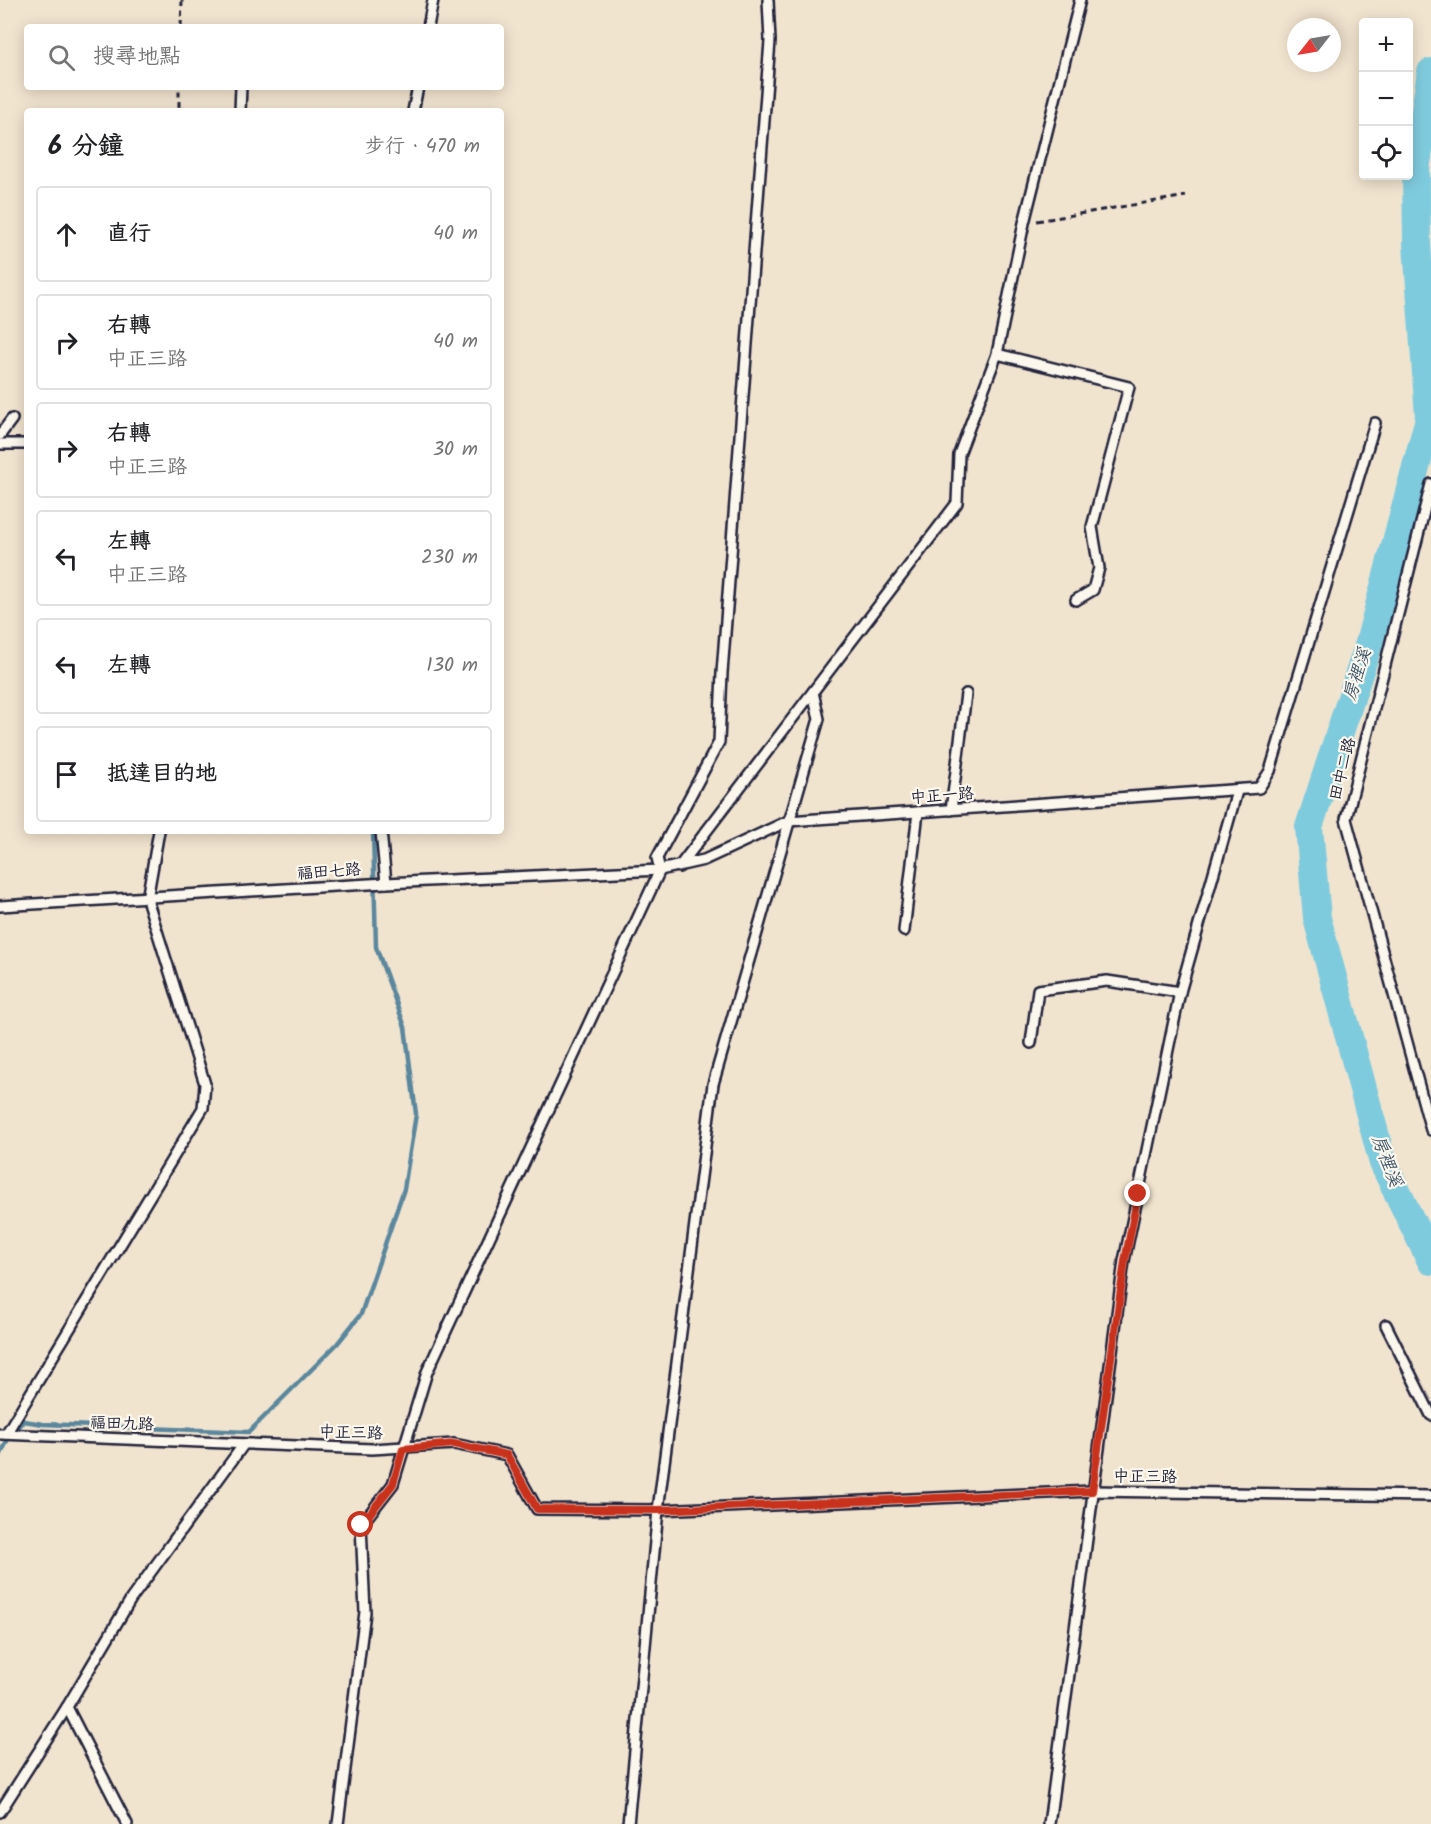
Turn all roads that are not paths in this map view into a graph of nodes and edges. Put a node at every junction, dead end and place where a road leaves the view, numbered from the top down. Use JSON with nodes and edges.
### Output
{"nodes":[{"id":1,"x":433,"y":0,"type":"edge"},
{"id":2,"x":768,"y":0,"type":"edge"},
{"id":3,"x":1080,"y":0,"type":"edge"},
{"id":4,"x":429,"y":24,"type":"edge"},
{"id":5,"x":241,"y":90,"type":"edge"},
{"id":6,"x":417,"y":90,"type":"edge"},
{"id":7,"x":240,"y":108,"type":"edge"},
{"id":8,"x":414,"y":108,"type":"edge"},
{"id":9,"x":997,"y":354,"type":"junction"},
{"id":10,"x":12,"y":419,"type":"dead end"},
{"id":11,"x":1375,"y":423,"type":"dead end"},
{"id":12,"x":0,"y":435,"type":"edge"},
{"id":13,"x":0,"y":444,"type":"edge"},
{"id":14,"x":24,"y":444,"type":"edge"},
{"id":15,"x":1431,"y":484,"type":"edge"},
{"id":16,"x":1076,"y":600,"type":"dead end"},
{"id":17,"x":813,"y":692,"type":"junction"},
{"id":18,"x":966,"y":694,"type":"dead end"},
{"id":19,"x":1237,"y":791,"type":"junction"},
{"id":20,"x":951,"y":810,"type":"junction"},
{"id":21,"x":918,"y":813,"type":"junction"},
{"id":22,"x":788,"y":821,"type":"junction"},
{"id":23,"x":158,"y":834,"type":"edge"},
{"id":24,"x":381,"y":834,"type":"edge"},
{"id":25,"x":679,"y":867,"type":"junction"},
{"id":26,"x":660,"y":870,"type":"junction"},
{"id":27,"x":387,"y":883,"type":"junction"},
{"id":28,"x":147,"y":899,"type":"junction"},
{"id":29,"x":0,"y":906,"type":"edge"},
{"id":30,"x":904,"y":931,"type":"dead end"},
{"id":31,"x":1180,"y":992,"type":"junction"},
{"id":32,"x":1031,"y":1043,"type":"dead end"},
{"id":33,"x":1431,"y":1130,"type":"edge"},
{"id":34,"x":1386,"y":1324,"type":"dead end"},
{"id":35,"x":1431,"y":1415,"type":"edge"},
{"id":36,"x":3,"y":1434,"type":"edge"},
{"id":37,"x":244,"y":1444,"type":"junction"},
{"id":38,"x":403,"y":1449,"type":"junction"},
{"id":39,"x":1092,"y":1491,"type":"junction"},
{"id":40,"x":1431,"y":1496,"type":"edge"},
{"id":41,"x":658,"y":1510,"type":"junction"},
{"id":42,"x":67,"y":1707,"type":"junction"},
{"id":43,"x":0,"y":1812,"type":"edge"},
{"id":44,"x":127,"y":1824,"type":"edge"},
{"id":45,"x":338,"y":1824,"type":"edge"},
{"id":46,"x":628,"y":1824,"type":"edge"},
{"id":47,"x":1049,"y":1824,"type":"edge"}],
"edges":[{"from":1,"to":4,"type":"lane"},
{"from":2,"to":26,"type":"lane"},
{"from":3,"to":9,"type":"lane"},
{"from":5,"to":7,"type":"lane"},
{"from":6,"to":8,"type":"lane"},
{"from":9,"to":16,"type":"lane"},
{"from":9,"to":17,"type":"lane"},
{"from":10,"to":12,"type":"lane"},
{"from":11,"to":19,"type":"lane","name":"中正一路"},
{"from":13,"to":14,"type":"lane"},
{"from":15,"to":33,"type":"lane","name":"田中二路"},
{"from":17,"to":22,"type":"lane"},
{"from":17,"to":25,"type":"lane"},
{"from":18,"to":20,"type":"lane"},
{"from":19,"to":20,"type":"lane","name":"中正一路"},
{"from":19,"to":31,"type":"lane"},
{"from":20,"to":21,"type":"lane","name":"中正一路"},
{"from":21,"to":22,"type":"lane","name":"中正一路"},
{"from":21,"to":30,"type":"lane"},
{"from":22,"to":25,"type":"lane","name":"中正一路"},
{"from":22,"to":41,"type":"lane"},
{"from":23,"to":28,"type":"lane"},
{"from":24,"to":27,"type":"lane"},
{"from":25,"to":26,"type":"lane","name":"中正一路"},
{"from":26,"to":27,"type":"lane","name":"福田七路"},
{"from":26,"to":38,"type":"lane"},
{"from":27,"to":28,"type":"lane","name":"福田七路"},
{"from":28,"to":29,"type":"lane","name":"福田七路"},
{"from":28,"to":36,"type":"lane"},
{"from":31,"to":32,"type":"lane"},
{"from":31,"to":39,"type":"lane"},
{"from":34,"to":35,"type":"lane"},
{"from":36,"to":37,"type":"lane","name":"福田九路"},
{"from":37,"to":38,"type":"lane","name":"中正三路"},
{"from":37,"to":42,"type":"lane"},
{"from":38,"to":41,"type":"lane","name":"中正三路"},
{"from":38,"to":45,"type":"lane"},
{"from":39,"to":40,"type":"lane","name":"中正三路"},
{"from":39,"to":41,"type":"lane","name":"中正三路"},
{"from":39,"to":47,"type":"lane"},
{"from":41,"to":46,"type":"lane"},
{"from":42,"to":43,"type":"lane"},
{"from":42,"to":44,"type":"lane"}]}
